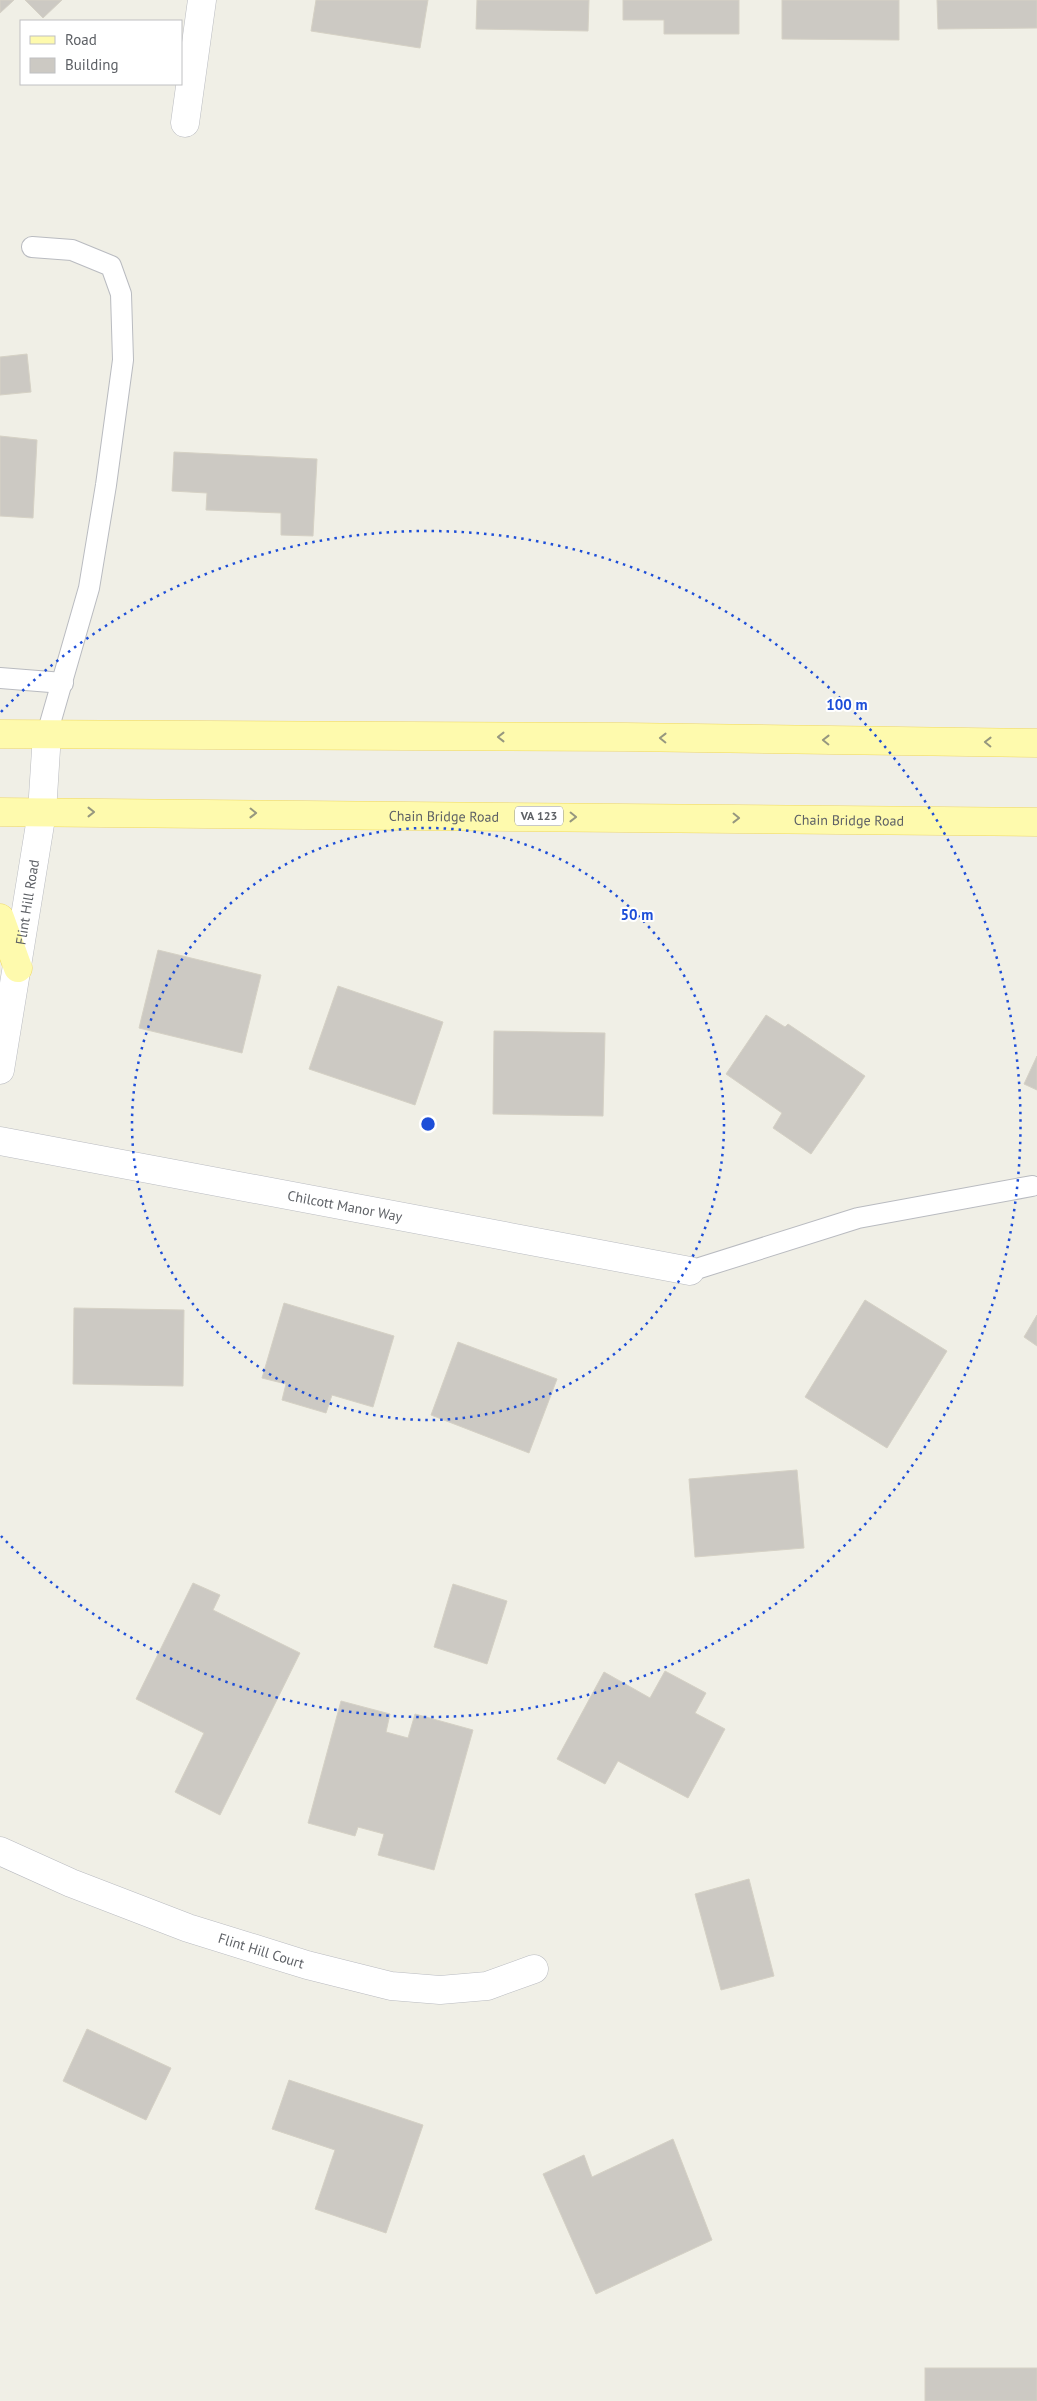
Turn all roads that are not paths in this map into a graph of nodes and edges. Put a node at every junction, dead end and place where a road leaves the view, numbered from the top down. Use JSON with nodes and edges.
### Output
{"nodes":[{"id":1,"x":202,"y":0,"type":"edge"},
{"id":2,"x":185,"y":123,"type":"dead end"},
{"id":3,"x":32,"y":248,"type":"dead end"},
{"id":4,"x":0,"y":678,"type":"edge"},
{"id":5,"x":63,"y":683,"type":"junction"},
{"id":6,"x":0,"y":734,"type":"edge"},
{"id":7,"x":47,"y":734,"type":"junction"},
{"id":8,"x":1037,"y":743,"type":"edge"},
{"id":9,"x":0,"y":812,"type":"edge"},
{"id":10,"x":42,"y":812,"type":"junction"},
{"id":11,"x":1037,"y":822,"type":"edge"},
{"id":12,"x":0,"y":918,"type":"edge"},
{"id":13,"x":18,"y":968,"type":"junction"},
{"id":14,"x":0,"y":1070,"type":"edge"},
{"id":15,"x":0,"y":1141,"type":"edge"},
{"id":16,"x":1032,"y":1186,"type":"dead end"},
{"id":17,"x":690,"y":1271,"type":"joint"},
{"id":18,"x":0,"y":1851,"type":"edge"},
{"id":19,"x":534,"y":1970,"type":"dead end"}],
"edges":[{"from":1,"to":2,"type":"street"},
{"from":3,"to":5,"type":"lane"},
{"from":4,"to":5,"type":"lane"},
{"from":5,"to":7,"type":"lane"},
{"from":6,"to":7,"type":"main road"},
{"from":8,"to":7,"type":"main road","one_way":true},
{"from":7,"to":10,"type":"street","name":"Flint Hill Road"},
{"from":9,"to":10,"type":"main road","name":"Chain Bridge Road","number":"VA 123"},
{"from":10,"to":11,"type":"main road","name":"Chain Bridge Road","number":"VA 123","one_way":true},
{"from":10,"to":13,"type":"street","name":"Flint Hill Road"},
{"from":12,"to":13,"type":"main road"},
{"from":13,"to":14,"type":"street","name":"Flint Hill Road"},
{"from":15,"to":17,"type":"street","name":"Chilcott Manor Way"},
{"from":16,"to":17,"type":"lane"},
{"from":18,"to":19,"type":"street","name":"Flint Hill Court"}]}
